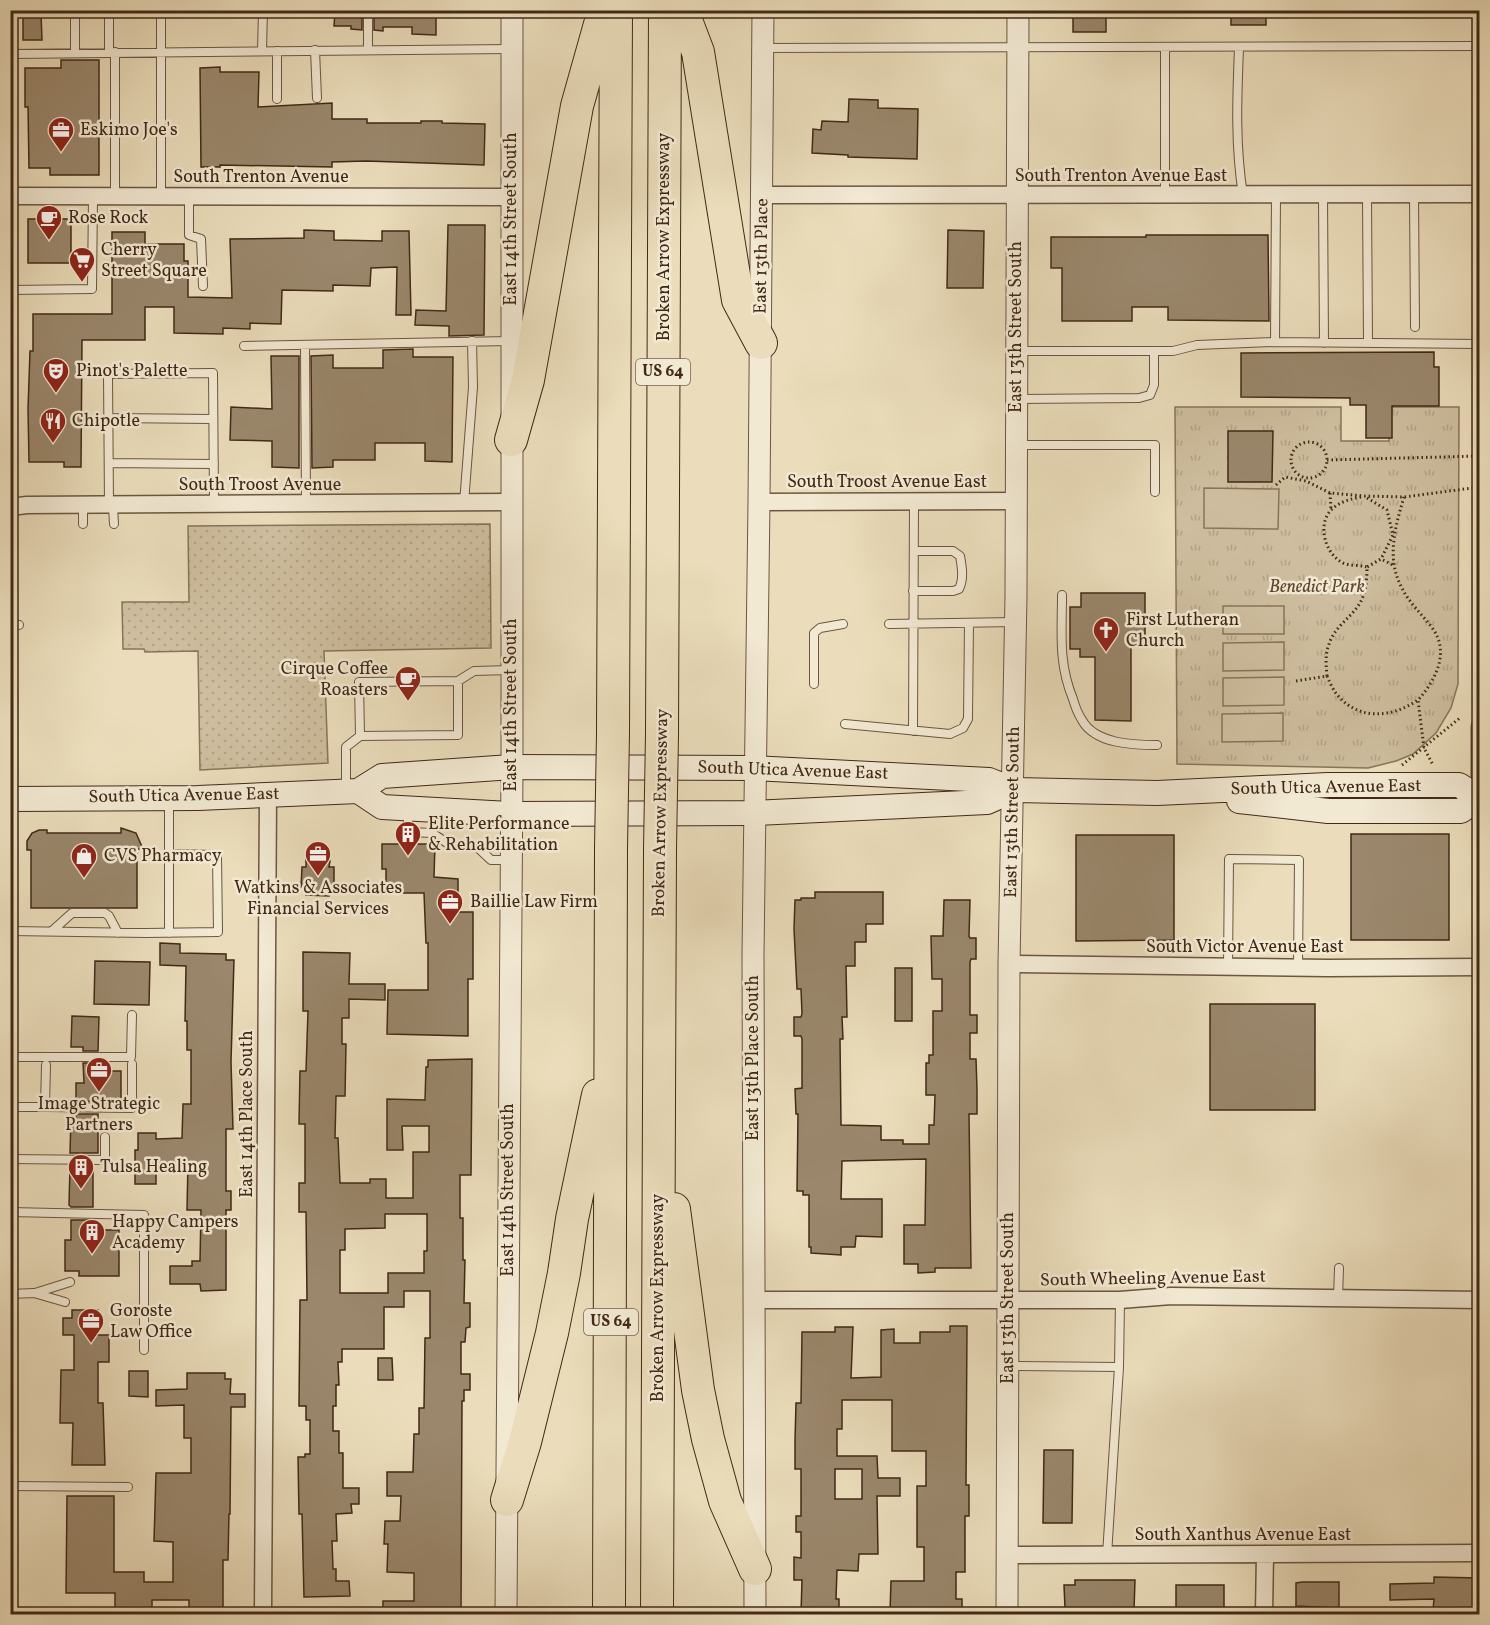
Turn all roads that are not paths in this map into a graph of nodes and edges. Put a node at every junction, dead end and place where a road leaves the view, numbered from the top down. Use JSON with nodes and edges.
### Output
{"nodes":[{"id":1,"x":75,"y":10,"type":"edge"},
{"id":2,"x":109,"y":10,"type":"edge"},
{"id":3,"x":161,"y":10,"type":"edge"},
{"id":4,"x":263,"y":10,"type":"edge"},
{"id":5,"x":368,"y":10,"type":"edge"},
{"id":6,"x":512,"y":10,"type":"edge"},
{"id":7,"x":604,"y":10,"type":"edge"},
{"id":8,"x":616,"y":10,"type":"edge"},
{"id":9,"x":665,"y":10,"type":"edge"},
{"id":10,"x":682,"y":10,"type":"edge"},
{"id":11,"x":763,"y":10,"type":"edge"},
{"id":12,"x":1018,"y":10,"type":"edge"},
{"id":13,"x":1479,"y":46,"type":"edge"},
{"id":14,"x":1017,"y":47,"type":"junction"},
{"id":15,"x":763,"y":48,"type":"junction"},
{"id":16,"x":1165,"y":48,"type":"junction"},
{"id":17,"x":1239,"y":48,"type":"junction"},
{"id":18,"x":512,"y":49,"type":"junction"},
{"id":19,"x":315,"y":50,"type":"junction"},
{"id":20,"x":368,"y":50,"type":"junction"},
{"id":21,"x":262,"y":51,"type":"junction"},
{"id":22,"x":277,"y":51,"type":"junction"},
{"id":23,"x":112,"y":52,"type":"junction"},
{"id":24,"x":160,"y":52,"type":"junction"},
{"id":25,"x":75,"y":53,"type":"junction"},
{"id":26,"x":10,"y":54,"type":"edge"},
{"id":27,"x":317,"y":98,"type":"dead end"},
{"id":28,"x":277,"y":99,"type":"dead end"},
{"id":29,"x":1367,"y":194,"type":"junction"},
{"id":30,"x":1414,"y":194,"type":"junction"},
{"id":31,"x":1479,"y":194,"type":"edge"},
{"id":32,"x":763,"y":195,"type":"junction"},
{"id":33,"x":1165,"y":195,"type":"junction"},
{"id":34,"x":1243,"y":195,"type":"junction"},
{"id":35,"x":1276,"y":195,"type":"junction"},
{"id":36,"x":1323,"y":195,"type":"junction"},
{"id":37,"x":10,"y":196,"type":"edge"},
{"id":38,"x":93,"y":196,"type":"junction"},
{"id":39,"x":115,"y":196,"type":"junction"},
{"id":40,"x":161,"y":196,"type":"junction"},
{"id":41,"x":189,"y":196,"type":"junction"},
{"id":42,"x":1016,"y":196,"type":"junction"},
{"id":43,"x":511,"y":197,"type":"junction"},
{"id":44,"x":203,"y":286,"type":"dead end"},
{"id":45,"x":10,"y":290,"type":"edge"},
{"id":46,"x":1415,"y":327,"type":"dead end"},
{"id":47,"x":472,"y":341,"type":"junction"},
{"id":48,"x":511,"y":341,"type":"junction"},
{"id":49,"x":1275,"y":342,"type":"junction"},
{"id":50,"x":1324,"y":343,"type":"junction"},
{"id":51,"x":1368,"y":343,"type":"junction"},
{"id":52,"x":761,"y":344,"type":"junction"},
{"id":53,"x":1479,"y":344,"type":"edge"},
{"id":54,"x":305,"y":345,"type":"junction"},
{"id":55,"x":244,"y":346,"type":"dead end"},
{"id":56,"x":1016,"y":351,"type":"junction"},
{"id":57,"x":1154,"y":352,"type":"junction"},
{"id":58,"x":1015,"y":399,"type":"junction"},
{"id":59,"x":108,"y":418,"type":"junction"},
{"id":60,"x":213,"y":419,"type":"junction"},
{"id":61,"x":511,"y":440,"type":"junction"},
{"id":62,"x":1015,"y":445,"type":"junction"},
{"id":63,"x":109,"y":463,"type":"junction"},
{"id":64,"x":214,"y":464,"type":"junction"},
{"id":65,"x":1155,"y":492,"type":"dead end"},
{"id":66,"x":759,"y":501,"type":"junction"},
{"id":67,"x":914,"y":501,"type":"junction"},
{"id":68,"x":1015,"y":501,"type":"junction"},
{"id":69,"x":511,"y":502,"type":"junction"},
{"id":70,"x":464,"y":503,"type":"junction"},
{"id":71,"x":214,"y":504,"type":"junction"},
{"id":72,"x":306,"y":504,"type":"junction"},
{"id":73,"x":83,"y":506,"type":"junction"},
{"id":74,"x":111,"y":506,"type":"junction"},
{"id":75,"x":10,"y":507,"type":"edge"},
{"id":76,"x":83,"y":524,"type":"dead end"},
{"id":77,"x":114,"y":524,"type":"dead end"},
{"id":78,"x":914,"y":551,"type":"junction"},
{"id":79,"x":913,"y":591,"type":"junction"},
{"id":80,"x":1062,"y":595,"type":"dead end"},
{"id":81,"x":1015,"y":621,"type":"junction"},
{"id":82,"x":969,"y":623,"type":"junction"},
{"id":83,"x":843,"y":624,"type":"dead end"},
{"id":84,"x":889,"y":624,"type":"dead end"},
{"id":85,"x":913,"y":624,"type":"junction"},
{"id":86,"x":512,"y":670,"type":"junction"},
{"id":87,"x":458,"y":681,"type":"junction"},
{"id":88,"x":814,"y":684,"type":"dead end"},
{"id":89,"x":845,"y":724,"type":"dead end"},
{"id":90,"x":1479,"y":726,"type":"edge"},
{"id":91,"x":913,"y":731,"type":"junction"},
{"id":92,"x":360,"y":736,"type":"junction"},
{"id":93,"x":1157,"y":745,"type":"dead end"},
{"id":94,"x":512,"y":767,"type":"junction"},
{"id":95,"x":754,"y":768,"type":"junction"},
{"id":96,"x":1014,"y":790,"type":"junction"},
{"id":97,"x":352,"y":791,"type":"junction"},
{"id":98,"x":268,"y":794,"type":"junction"},
{"id":99,"x":169,"y":798,"type":"junction"},
{"id":100,"x":10,"y":799,"type":"edge"},
{"id":101,"x":1479,"y":804,"type":"edge"},
{"id":102,"x":408,"y":808,"type":"junction"},
{"id":103,"x":754,"y":813,"type":"junction"},
{"id":104,"x":511,"y":814,"type":"junction"},
{"id":105,"x":169,"y":854,"type":"junction"},
{"id":106,"x":511,"y":860,"type":"junction"},
{"id":107,"x":10,"y":931,"type":"edge"},
{"id":108,"x":52,"y":931,"type":"junction"},
{"id":109,"x":118,"y":933,"type":"junction"},
{"id":110,"x":169,"y":933,"type":"junction"},
{"id":111,"x":1010,"y":964,"type":"junction"},
{"id":112,"x":1228,"y":966,"type":"junction"},
{"id":113,"x":1298,"y":967,"type":"junction"},
{"id":114,"x":1479,"y":967,"type":"edge"},
{"id":115,"x":132,"y":1015,"type":"dead end"},
{"id":116,"x":612,"y":1030,"type":"junction"},
{"id":117,"x":10,"y":1057,"type":"edge"},
{"id":118,"x":132,"y":1064,"type":"dead end"},
{"id":119,"x":46,"y":1065,"type":"dead end"},
{"id":120,"x":659,"y":1103,"type":"junction"},
{"id":121,"x":10,"y":1107,"type":"edge"},
{"id":122,"x":45,"y":1107,"type":"junction"},
{"id":123,"x":105,"y":1137,"type":"dead end"},
{"id":124,"x":10,"y":1158,"type":"edge"},
{"id":125,"x":10,"y":1212,"type":"edge"},
{"id":126,"x":1339,"y":1268,"type":"dead end"},
{"id":127,"x":70,"y":1282,"type":"dead end"},
{"id":128,"x":34,"y":1293,"type":"junction"},
{"id":129,"x":10,"y":1294,"type":"edge"},
{"id":130,"x":1338,"y":1298,"type":"junction"},
{"id":131,"x":755,"y":1300,"type":"junction"},
{"id":132,"x":1007,"y":1300,"type":"junction"},
{"id":133,"x":1120,"y":1300,"type":"junction"},
{"id":134,"x":1479,"y":1300,"type":"edge"},
{"id":135,"x":65,"y":1302,"type":"dead end"},
{"id":136,"x":144,"y":1350,"type":"dead end"},
{"id":137,"x":1008,"y":1366,"type":"junction"},
{"id":138,"x":1119,"y":1367,"type":"junction"},
{"id":139,"x":10,"y":1486,"type":"edge"},
{"id":140,"x":128,"y":1487,"type":"dead end"},
{"id":141,"x":507,"y":1500,"type":"junction"},
{"id":142,"x":1479,"y":1553,"type":"edge"},
{"id":143,"x":1265,"y":1554,"type":"junction"},
{"id":144,"x":1007,"y":1555,"type":"junction"},
{"id":145,"x":1107,"y":1555,"type":"junction"},
{"id":146,"x":755,"y":1569,"type":"junction"},
{"id":147,"x":263,"y":1614,"type":"edge"},
{"id":148,"x":506,"y":1614,"type":"edge"},
{"id":149,"x":609,"y":1614,"type":"edge"},
{"id":150,"x":657,"y":1614,"type":"edge"},
{"id":151,"x":755,"y":1614,"type":"edge"},
{"id":152,"x":1007,"y":1614,"type":"edge"},
{"id":153,"x":1264,"y":1614,"type":"edge"}],
"edges":[{"from":1,"to":25,"type":"lane"},
{"from":2,"to":23,"type":"lane"},
{"from":3,"to":24,"type":"lane"},
{"from":4,"to":21,"type":"lane"},
{"from":5,"to":20,"type":"lane"},
{"from":6,"to":18,"type":"street","name":"East 14th Street South"},
{"from":7,"to":61,"type":"highway"},
{"from":8,"to":116,"type":"highway","number":"US 64","bridge":true},
{"from":9,"to":120,"type":"highway","name":"Broken Arrow Expressway","number":"US 64","bridge":true},
{"from":10,"to":52,"type":"highway"},
{"from":11,"to":15,"type":"street","name":"East 13th Place"},
{"from":12,"to":14,"type":"street","name":"East 13th Street South"},
{"from":13,"to":17,"type":"lane"},
{"from":14,"to":15,"type":"lane"},
{"from":14,"to":16,"type":"lane"},
{"from":14,"to":42,"type":"street","name":"East 13th Street South"},
{"from":15,"to":32,"type":"street","name":"East 13th Place"},
{"from":16,"to":17,"type":"lane"},
{"from":16,"to":33,"type":"lane"},
{"from":17,"to":34,"type":"lane"},
{"from":18,"to":20,"type":"lane"},
{"from":18,"to":43,"type":"street","name":"East 14th Street South"},
{"from":19,"to":20,"type":"lane"},
{"from":19,"to":22,"type":"lane"},
{"from":19,"to":27,"type":"lane"},
{"from":21,"to":22,"type":"lane"},
{"from":21,"to":24,"type":"lane"},
{"from":22,"to":28,"type":"lane"},
{"from":23,"to":24,"type":"lane"},
{"from":23,"to":25,"type":"lane"},
{"from":23,"to":39,"type":"lane"},
{"from":24,"to":40,"type":"lane"},
{"from":25,"to":26,"type":"lane"},
{"from":29,"to":30,"type":"street","name":"South Trenton Avenue East"},
{"from":29,"to":36,"type":"street","name":"South Trenton Avenue East"},
{"from":29,"to":51,"type":"lane"},
{"from":30,"to":31,"type":"street","name":"South Trenton Avenue East"},
{"from":30,"to":46,"type":"lane"},
{"from":32,"to":42,"type":"street","name":"South Trenton Avenue East"},
{"from":32,"to":52,"type":"street","name":"East 13th Place"},
{"from":33,"to":34,"type":"street","name":"South Trenton Avenue East"},
{"from":33,"to":42,"type":"street","name":"South Trenton Avenue East"},
{"from":34,"to":35,"type":"street","name":"South Trenton Avenue East"},
{"from":35,"to":36,"type":"street","name":"South Trenton Avenue East"},
{"from":35,"to":49,"type":"lane"},
{"from":36,"to":50,"type":"lane"},
{"from":37,"to":38,"type":"street","name":"South Trenton Avenue"},
{"from":38,"to":39,"type":"street","name":"South Trenton Avenue"},
{"from":38,"to":45,"type":"lane"},
{"from":39,"to":40,"type":"street","name":"South Trenton Avenue"},
{"from":40,"to":41,"type":"street","name":"South Trenton Avenue"},
{"from":41,"to":43,"type":"street","name":"South Trenton Avenue"},
{"from":41,"to":44,"type":"lane"},
{"from":42,"to":56,"type":"street","name":"East 13th Street South"},
{"from":43,"to":48,"type":"street","name":"East 14th Street South"},
{"from":47,"to":48,"type":"lane"},
{"from":47,"to":54,"type":"lane"},
{"from":47,"to":70,"type":"lane"},
{"from":48,"to":61,"type":"street","name":"East 14th Street South"},
{"from":49,"to":50,"type":"lane"},
{"from":49,"to":57,"type":"lane"},
{"from":50,"to":51,"type":"lane"},
{"from":51,"to":53,"type":"lane"},
{"from":52,"to":66,"type":"street","name":"East 13th Place"},
{"from":54,"to":55,"type":"lane"},
{"from":54,"to":72,"type":"lane"},
{"from":56,"to":57,"type":"lane"},
{"from":56,"to":58,"type":"street","name":"East 13th Street South"},
{"from":57,"to":58,"type":"lane"},
{"from":58,"to":62,"type":"street","name":"East 13th Street South"},
{"from":59,"to":60,"type":"lane"},
{"from":59,"to":60,"type":"lane"},
{"from":59,"to":63,"type":"lane"},
{"from":60,"to":64,"type":"lane"},
{"from":61,"to":69,"type":"street","name":"East 14th Street South"},
{"from":62,"to":65,"type":"lane"},
{"from":62,"to":68,"type":"street","name":"East 13th Street South"},
{"from":63,"to":64,"type":"lane"},
{"from":63,"to":74,"type":"lane"},
{"from":64,"to":71,"type":"lane"},
{"from":66,"to":67,"type":"street","name":"South Troost Avenue East"},
{"from":66,"to":95,"type":"street","name":"East 13th Place South"},
{"from":67,"to":68,"type":"street","name":"South Troost Avenue East"},
{"from":67,"to":78,"type":"lane"},
{"from":68,"to":81,"type":"street","name":"East 13th Street South"},
{"from":69,"to":70,"type":"street","name":"South Troost Avenue"},
{"from":69,"to":86,"type":"street","name":"East 14th Street South"},
{"from":70,"to":72,"type":"street","name":"South Troost Avenue"},
{"from":71,"to":72,"type":"street","name":"South Troost Avenue"},
{"from":71,"to":74,"type":"street","name":"South Troost Avenue"},
{"from":73,"to":74,"type":"street","name":"South Troost Avenue"},
{"from":73,"to":75,"type":"street","name":"South Troost Avenue"},
{"from":73,"to":76,"type":"lane"},
{"from":74,"to":77,"type":"lane"},
{"from":78,"to":79,"type":"lane"},
{"from":78,"to":79,"type":"lane"},
{"from":79,"to":85,"type":"lane"},
{"from":80,"to":93,"type":"lane"},
{"from":81,"to":82,"type":"lane"},
{"from":81,"to":96,"type":"street","name":"East 13th Street South"},
{"from":82,"to":85,"type":"lane"},
{"from":82,"to":91,"type":"lane"},
{"from":83,"to":88,"type":"lane"},
{"from":84,"to":85,"type":"lane"},
{"from":85,"to":91,"type":"lane"},
{"from":86,"to":87,"type":"lane"},
{"from":86,"to":94,"type":"street","name":"East 14th Street South"},
{"from":87,"to":92,"type":"lane"},
{"from":87,"to":92,"type":"lane"},
{"from":89,"to":91,"type":"lane"},
{"from":90,"to":101,"type":"street"},
{"from":92,"to":97,"type":"lane"},
{"from":94,"to":95,"type":"main road","name":"South Utica Avenue East"},
{"from":94,"to":97,"type":"main road","name":"South Utica Avenue East"},
{"from":94,"to":104,"type":"street","name":"East 14th Street South"},
{"from":95,"to":96,"type":"main road","name":"South Utica Avenue East"},
{"from":95,"to":103,"type":"street","name":"East 13th Place South"},
{"from":96,"to":101,"type":"main road","name":"South Utica Avenue East"},
{"from":96,"to":103,"type":"main road","name":"South Utica Avenue East"},
{"from":96,"to":111,"type":"street","name":"East 13th Street South"},
{"from":97,"to":98,"type":"main road","name":"South Utica Avenue East"},
{"from":97,"to":102,"type":"main road","name":"South Utica Avenue East"},
{"from":98,"to":99,"type":"main road","name":"South Utica Avenue East"},
{"from":98,"to":147,"type":"street","name":"East 14th Place South"},
{"from":99,"to":100,"type":"main road","name":"South Utica Avenue East"},
{"from":99,"to":105,"type":"lane"},
{"from":102,"to":104,"type":"main road","name":"South Utica Avenue East"},
{"from":102,"to":106,"type":"lane"},
{"from":103,"to":104,"type":"main road","name":"South Utica Avenue East"},
{"from":103,"to":131,"type":"street","name":"East 13th Place South"},
{"from":104,"to":106,"type":"street","name":"East 14th Street South"},
{"from":105,"to":110,"type":"lane"},
{"from":105,"to":110,"type":"lane"},
{"from":106,"to":141,"type":"street","name":"East 14th Street South"},
{"from":107,"to":108,"type":"lane"},
{"from":108,"to":109,"type":"lane"},
{"from":108,"to":109,"type":"lane"},
{"from":109,"to":110,"type":"lane"},
{"from":111,"to":112,"type":"street","name":"South Victor Avenue East"},
{"from":111,"to":132,"type":"street","name":"East 13th Street South"},
{"from":112,"to":113,"type":"street","name":"South Victor Avenue East"},
{"from":112,"to":113,"type":"lane"},
{"from":113,"to":114,"type":"street","name":"South Victor Avenue East"},
{"from":115,"to":117,"type":"lane"},
{"from":116,"to":141,"type":"highway"},
{"from":116,"to":149,"type":"highway","number":"US 64"},
{"from":118,"to":122,"type":"lane"},
{"from":119,"to":122,"type":"lane"},
{"from":120,"to":146,"type":"highway"},
{"from":120,"to":150,"type":"highway","name":"Broken Arrow Expressway","number":"US 64"},
{"from":121,"to":122,"type":"lane"},
{"from":123,"to":124,"type":"lane"},
{"from":125,"to":136,"type":"lane"},
{"from":126,"to":130,"type":"lane"},
{"from":127,"to":128,"type":"lane"},
{"from":128,"to":129,"type":"lane"},
{"from":128,"to":135,"type":"lane"},
{"from":130,"to":133,"type":"street","name":"South Wheeling Avenue East"},
{"from":130,"to":134,"type":"street","name":"South Wheeling Avenue East"},
{"from":131,"to":132,"type":"street","name":"South Wheeling Avenue East"},
{"from":131,"to":146,"type":"street","name":"East 13th Place South"},
{"from":132,"to":133,"type":"street","name":"South Wheeling Avenue East"},
{"from":132,"to":137,"type":"street","name":"East 13th Street South"},
{"from":133,"to":138,"type":"lane"},
{"from":137,"to":138,"type":"lane"},
{"from":137,"to":144,"type":"street","name":"East 13th Street South"},
{"from":138,"to":145,"type":"lane"},
{"from":139,"to":140,"type":"lane"},
{"from":141,"to":148,"type":"street","name":"East 14th Street South"},
{"from":142,"to":143,"type":"street","name":"South Xanthus Avenue East"},
{"from":143,"to":145,"type":"street","name":"South Xanthus Avenue East"},
{"from":143,"to":153,"type":"street"},
{"from":144,"to":145,"type":"street","name":"South Xanthus Avenue East"},
{"from":144,"to":152,"type":"street","name":"East 13th Street South"},
{"from":146,"to":151,"type":"street","name":"East 13th Place South"}]}
